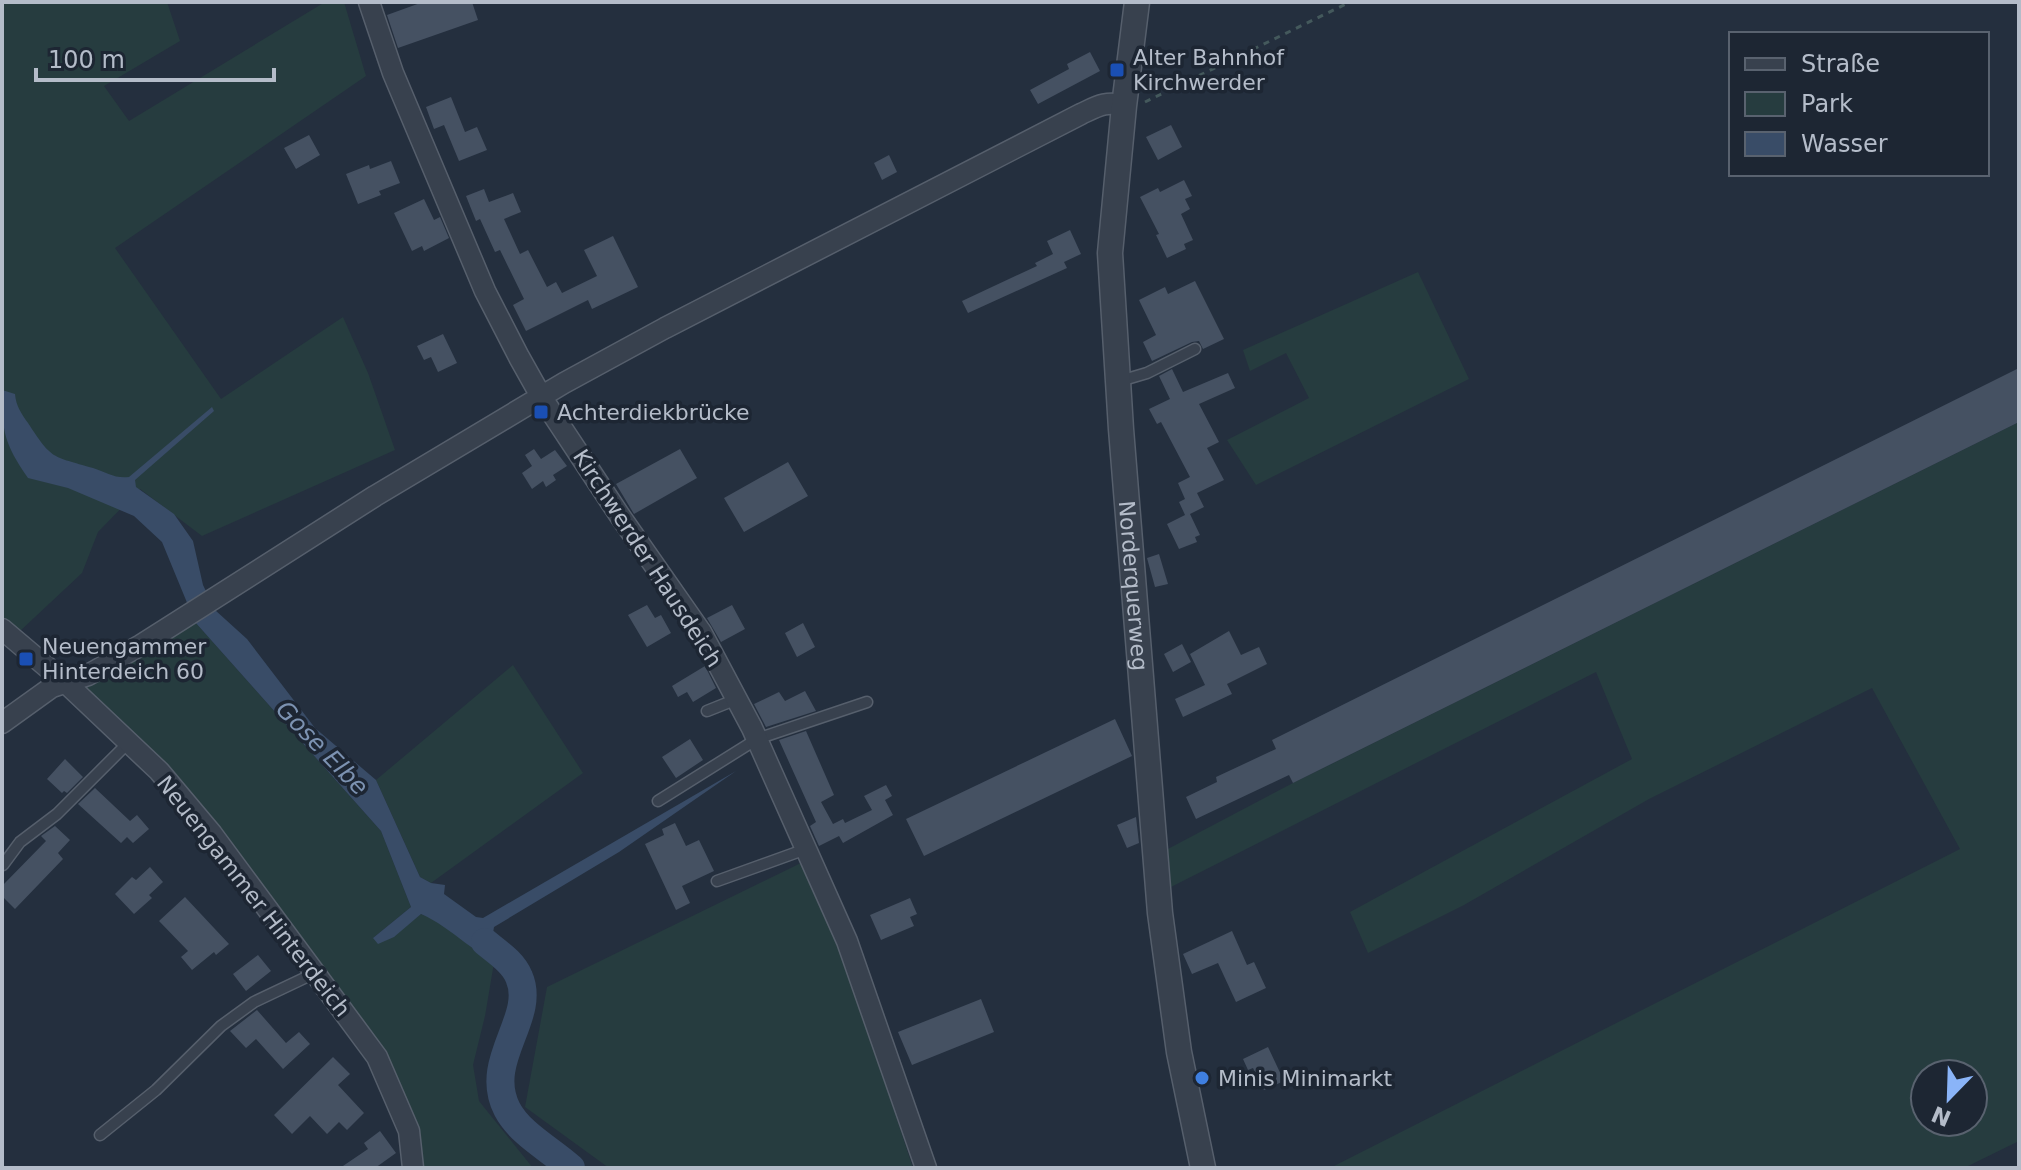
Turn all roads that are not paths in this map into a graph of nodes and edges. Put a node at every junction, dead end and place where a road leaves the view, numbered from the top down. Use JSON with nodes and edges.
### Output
{"nodes":[{"id":1,"x":369,"y":2,"type":"edge"},
{"id":2,"x":1137,"y":2,"type":"edge"},
{"id":3,"x":1124,"y":106,"type":"junction"},
{"id":4,"x":1195,"y":349,"type":"dead end"},
{"id":5,"x":1118,"y":381,"type":"junction"},
{"id":6,"x":542,"y":398,"type":"junction"},
{"id":7,"x":2,"y":629,"type":"edge"},
{"id":8,"x":67,"y":684,"type":"junction"},
{"id":9,"x":737,"y":699,"type":"junction"},
{"id":10,"x":867,"y":702,"type":"dead end"},
{"id":11,"x":707,"y":711,"type":"dead end"},
{"id":12,"x":2,"y":723,"type":"edge"},
{"id":13,"x":757,"y":739,"type":"junction"},
{"id":14,"x":129,"y":742,"type":"junction"},
{"id":15,"x":658,"y":801,"type":"dead end"},
{"id":16,"x":806,"y":849,"type":"junction"},
{"id":17,"x":3,"y":865,"type":"edge"},
{"id":18,"x":717,"y":881,"type":"dead end"},
{"id":19,"x":315,"y":973,"type":"junction"},
{"id":20,"x":100,"y":1135,"type":"dead end"},
{"id":21,"x":413,"y":1168,"type":"edge"},
{"id":22,"x":926,"y":1168,"type":"edge"},
{"id":23,"x":1203,"y":1168,"type":"edge"}],
"edges":[{"from":1,"to":6,"type":"street","name":"Kirchwerder Hausdeich"},
{"from":2,"to":3,"type":"street","name":"Norderquerweg"},
{"from":3,"to":5,"type":"street","name":"Norderquerweg"},
{"from":3,"to":6,"type":"street"},
{"from":4,"to":5,"type":"lane"},
{"from":5,"to":23,"type":"street","name":"Norderquerweg"},
{"from":6,"to":8,"type":"street"},
{"from":6,"to":9,"type":"street","name":"Kirchwerder Hausdeich"},
{"from":7,"to":8,"type":"street","name":"Neuengammer Hinterdeich"},
{"from":8,"to":12,"type":"street"},
{"from":8,"to":14,"type":"street","name":"Neuengammer Hinterdeich"},
{"from":9,"to":11,"type":"lane"},
{"from":9,"to":13,"type":"street","name":"Kirchwerder Hausdeich"},
{"from":10,"to":13,"type":"lane"},
{"from":13,"to":15,"type":"lane"},
{"from":13,"to":16,"type":"street","name":"Kirchwerder Hausdeich"},
{"from":14,"to":17,"type":"lane"},
{"from":14,"to":19,"type":"street","name":"Neuengammer Hinterdeich"},
{"from":16,"to":18,"type":"lane"},
{"from":16,"to":22,"type":"street","name":"Kirchwerder Hausdeich"},
{"from":19,"to":20,"type":"lane"},
{"from":19,"to":21,"type":"street","name":"Neuengammer Hinterdeich"}]}
